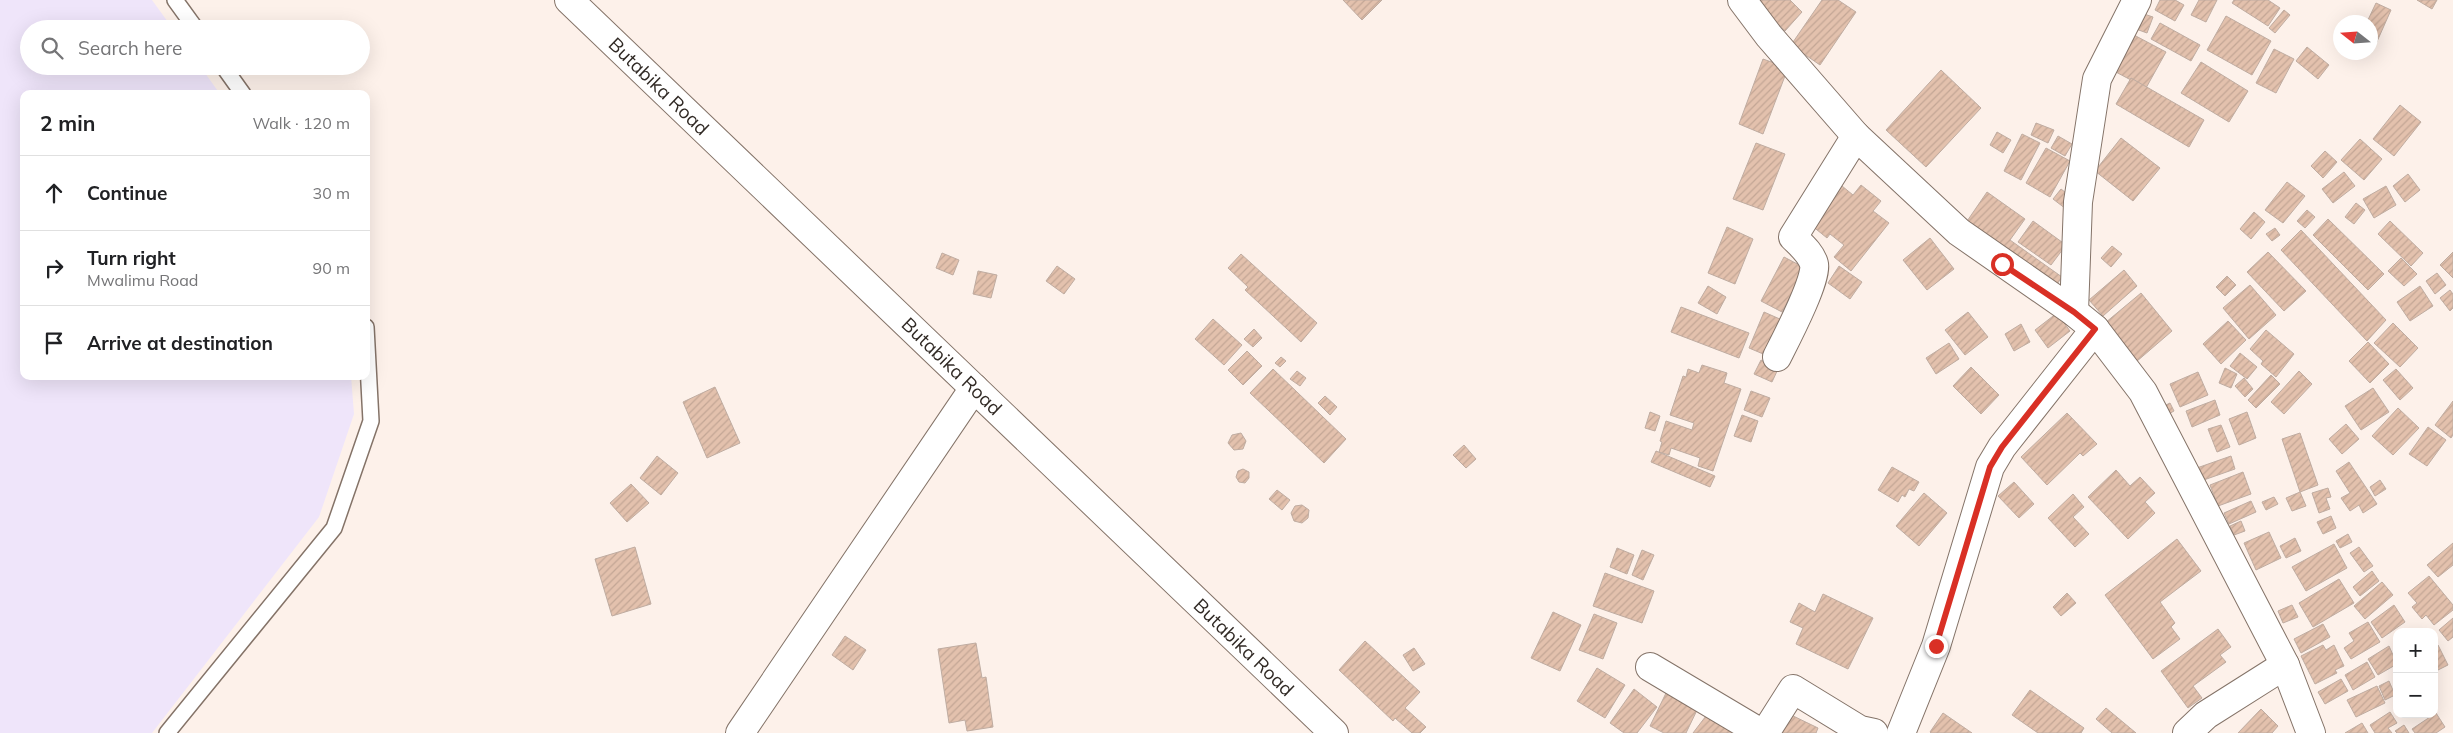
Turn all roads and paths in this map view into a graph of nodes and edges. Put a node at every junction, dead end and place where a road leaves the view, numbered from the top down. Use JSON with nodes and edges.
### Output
{"nodes":[{"id":1,"x":175,"y":0,"type":"edge"},
{"id":2,"x":569,"y":0,"type":"edge"},
{"id":3,"x":2137,"y":0,"type":"edge"},
{"id":4,"x":1745,"y":2,"type":"edge"},
{"id":5,"x":189,"y":20,"type":"edge"},
{"id":6,"x":229,"y":75,"type":"edge"},
{"id":7,"x":239,"y":90,"type":"edge"},
{"id":8,"x":1856,"y":136,"type":"junction"},
{"id":9,"x":2074,"y":312,"type":"junction"},
{"id":10,"x":2095,"y":329,"type":"junction"},
{"id":11,"x":1777,"y":357,"type":"dead end"},
{"id":12,"x":369,"y":380,"type":"edge"},
{"id":13,"x":974,"y":388,"type":"junction"},
{"id":14,"x":2285,"y":665,"type":"junction"},
{"id":15,"x":1650,"y":667,"type":"dead end"},
{"id":16,"x":167,"y":733,"type":"edge"},
{"id":17,"x":740,"y":733,"type":"edge"},
{"id":18,"x":1334,"y":733,"type":"edge"},
{"id":19,"x":1762,"y":733,"type":"edge"},
{"id":20,"x":1766,"y":733,"type":"edge"},
{"id":21,"x":1874,"y":733,"type":"edge"},
{"id":22,"x":1901,"y":733,"type":"edge"},
{"id":23,"x":2187,"y":733,"type":"edge"},
{"id":24,"x":2311,"y":733,"type":"edge"}],
"edges":[{"from":1,"to":5,"type":"lane"},
{"from":2,"to":13,"type":"street","name":"Butabika Road"},
{"from":3,"to":9,"type":"street"},
{"from":4,"to":8,"type":"street"},
{"from":6,"to":7,"type":"lane"},
{"from":8,"to":9,"type":"street"},
{"from":8,"to":11,"type":"street"},
{"from":9,"to":10,"type":"street"},
{"from":10,"to":14,"type":"street"},
{"from":10,"to":22,"type":"street"},
{"from":12,"to":16,"type":"lane"},
{"from":13,"to":17,"type":"street"},
{"from":13,"to":18,"type":"street","name":"Butabika Road"},
{"from":14,"to":23,"type":"street"},
{"from":14,"to":24,"type":"street"},
{"from":15,"to":19,"type":"street"},
{"from":20,"to":21,"type":"street"}]}
